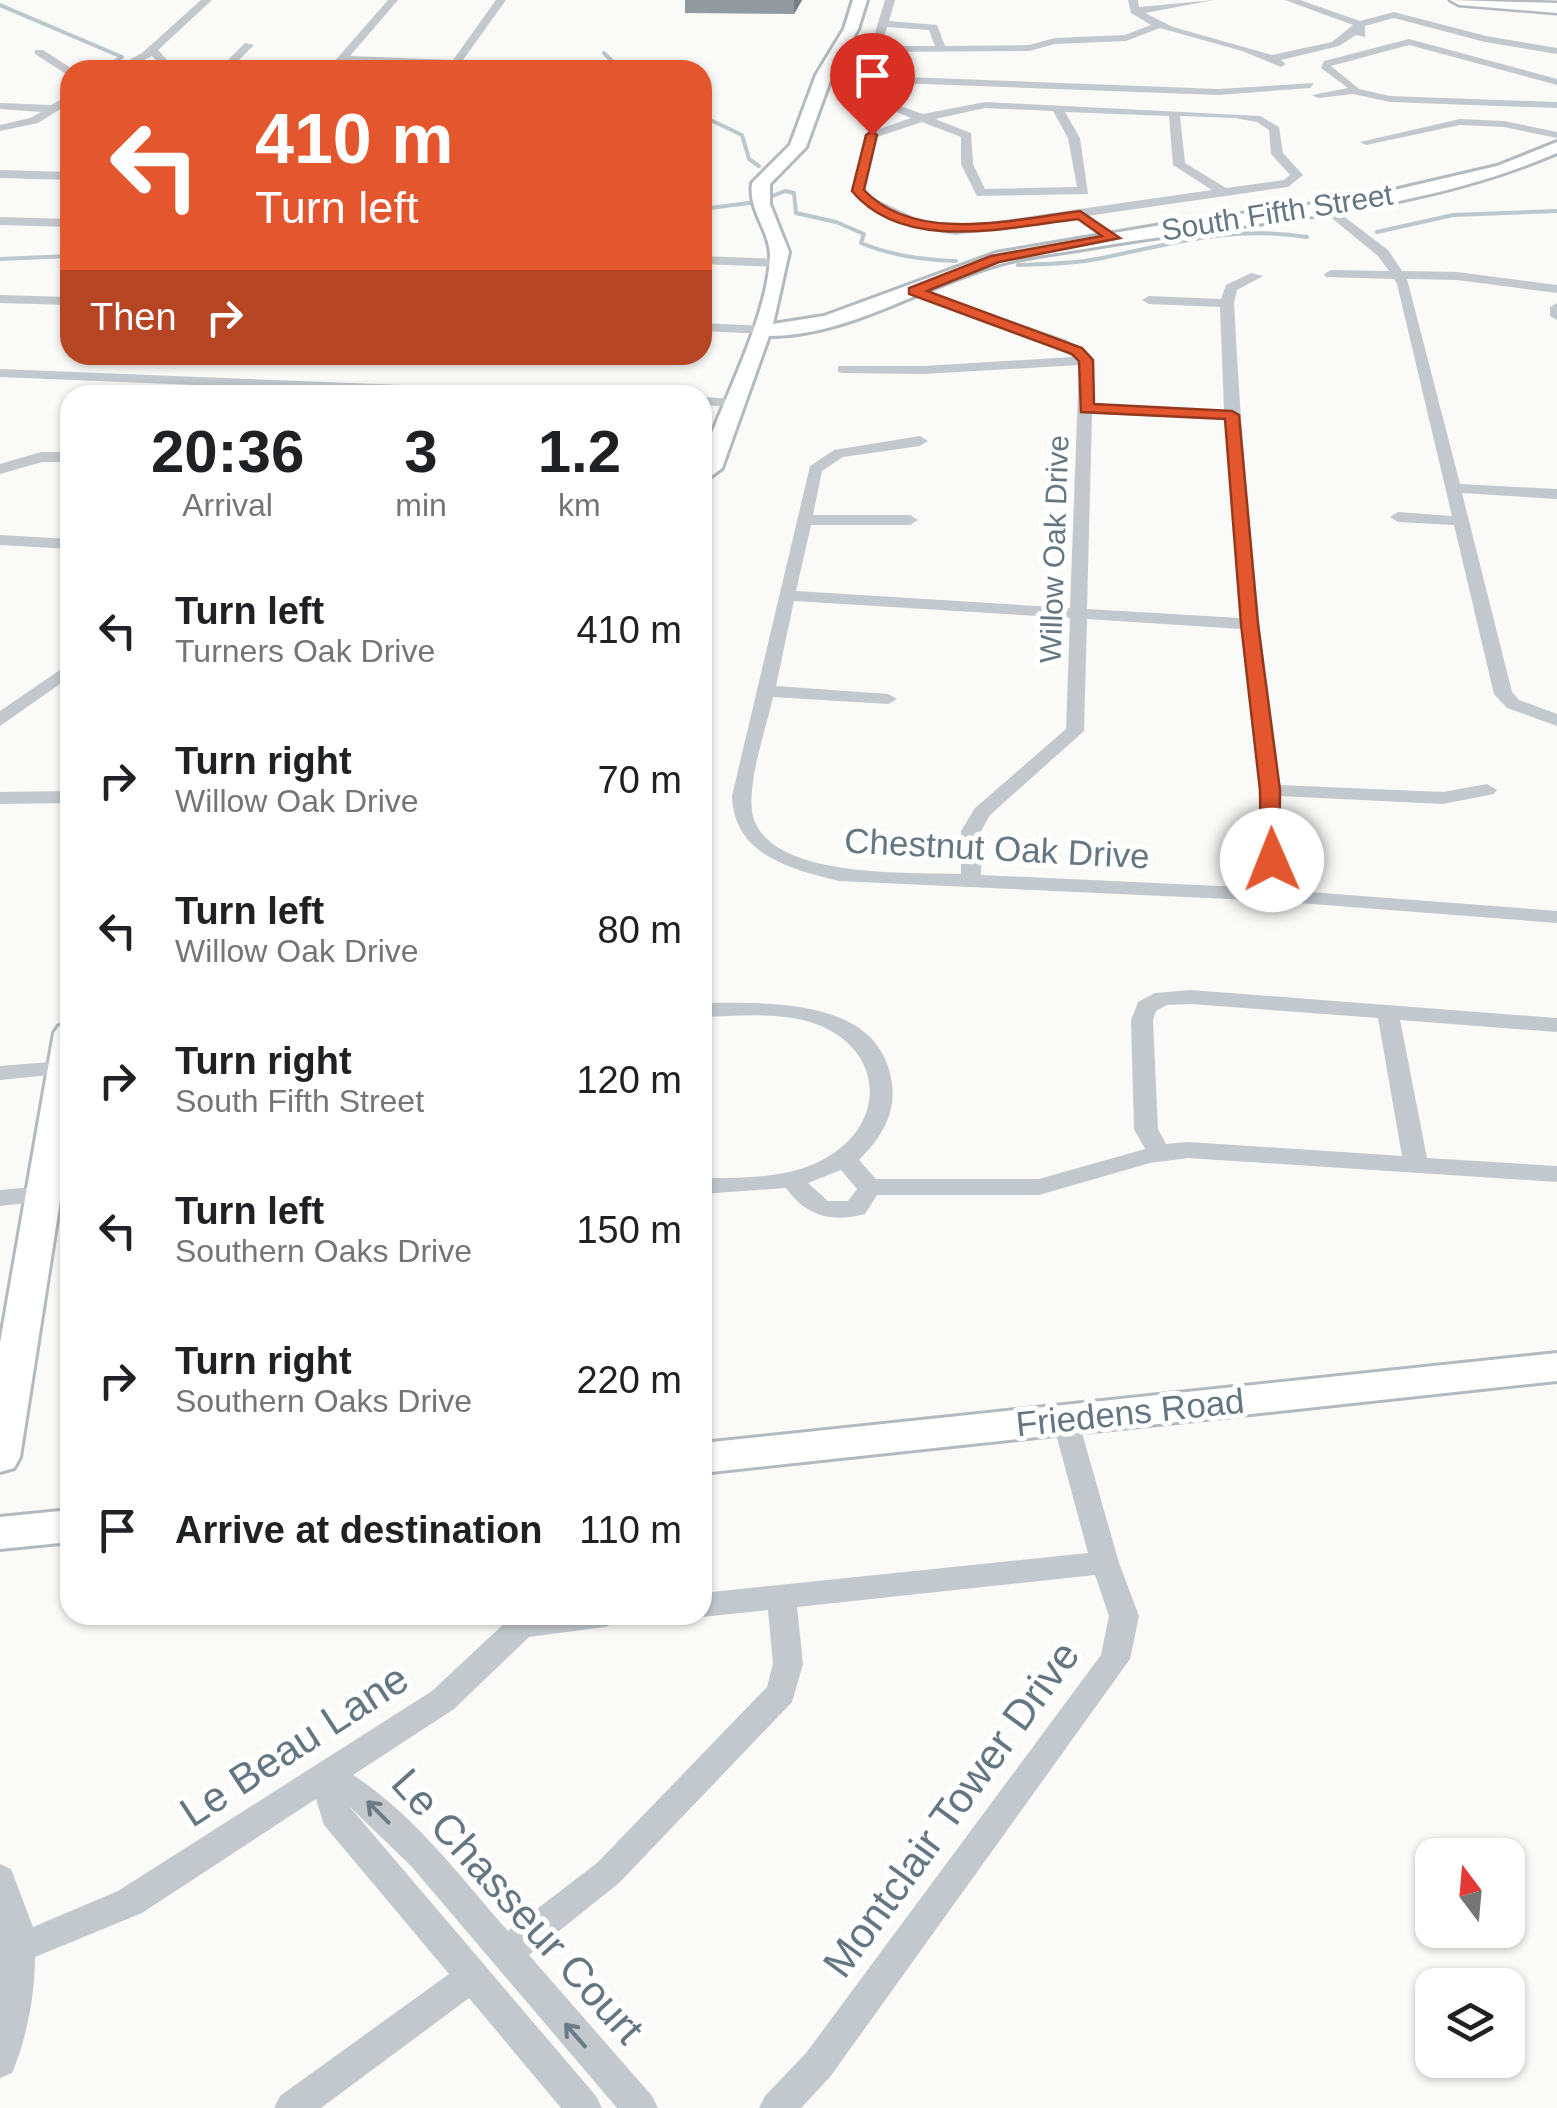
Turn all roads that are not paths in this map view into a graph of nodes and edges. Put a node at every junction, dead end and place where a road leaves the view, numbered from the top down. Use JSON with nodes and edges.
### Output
{"nodes":[{"id":1,"x":207,"y":0,"type":"edge"},
{"id":2,"x":393,"y":0,"type":"edge"},
{"id":3,"x":501,"y":0,"type":"edge"},
{"id":4,"x":859,"y":0,"type":"edge"},
{"id":5,"x":890,"y":0,"type":"edge"},
{"id":6,"x":1209,"y":0,"type":"edge"},
{"id":7,"x":1290,"y":0,"type":"edge"},
{"id":8,"x":1459,"y":0,"type":"edge"},
{"id":9,"x":1134,"y":5,"type":"edge"},
{"id":10,"x":1512,"y":5,"type":"junction"},
{"id":11,"x":1557,"y":8,"type":"edge"},
{"id":12,"x":1557,"y":16,"type":"edge"},
{"id":13,"x":884,"y":24,"type":"junction"},
{"id":14,"x":1360,"y":24,"type":"junction"},
{"id":15,"x":1157,"y":26,"type":"junction"},
{"id":16,"x":1318,"y":39,"type":"dead end"},
{"id":17,"x":1340,"y":45,"type":"junction"},
{"id":18,"x":249,"y":46,"type":"dead end"},
{"id":19,"x":941,"y":48,"type":"junction"},
{"id":20,"x":876,"y":49,"type":"junction"},
{"id":21,"x":1557,"y":49,"type":"edge"},
{"id":22,"x":152,"y":50,"type":"junction"},
{"id":23,"x":39,"y":52,"type":"dead end"},
{"id":24,"x":1368,"y":52,"type":"junction"},
{"id":25,"x":342,"y":59,"type":"joint"},
{"id":26,"x":1272,"y":59,"type":"junction"},
{"id":27,"x":134,"y":60,"type":"edge"},
{"id":28,"x":162,"y":60,"type":"edge"},
{"id":29,"x":234,"y":60,"type":"edge"},
{"id":30,"x":358,"y":60,"type":"edge"},
{"id":31,"x":458,"y":60,"type":"edge"},
{"id":32,"x":60,"y":66,"type":"edge"},
{"id":33,"x":1557,"y":82,"type":"edge"},
{"id":34,"x":1314,"y":90,"type":"junction"},
{"id":35,"x":1353,"y":92,"type":"junction"},
{"id":36,"x":888,"y":104,"type":"dead end"},
{"id":37,"x":1557,"y":105,"type":"edge"},
{"id":38,"x":0,"y":106,"type":"edge"},
{"id":39,"x":60,"y":107,"type":"edge"},
{"id":40,"x":1056,"y":108,"type":"junction"},
{"id":41,"x":56,"y":110,"type":"junction"},
{"id":42,"x":1174,"y":112,"type":"junction"},
{"id":43,"x":922,"y":118,"type":"junction"},
{"id":44,"x":0,"y":128,"type":"edge"},
{"id":45,"x":1557,"y":134,"type":"edge"},
{"id":46,"x":1366,"y":142,"type":"dead end"},
{"id":47,"x":1557,"y":147,"type":"edge"},
{"id":48,"x":0,"y":174,"type":"edge"},
{"id":49,"x":60,"y":176,"type":"edge"},
{"id":50,"x":1222,"y":192,"type":"junction"},
{"id":51,"x":1326,"y":207,"type":"junction"},
{"id":52,"x":1080,"y":214,"type":"junction"},
{"id":53,"x":1064,"y":216,"type":"junction"},
{"id":54,"x":0,"y":221,"type":"edge"},
{"id":55,"x":60,"y":223,"type":"edge"},
{"id":56,"x":1106,"y":239,"type":"junction"},
{"id":57,"x":712,"y":260,"type":"edge"},
{"id":58,"x":779,"y":263,"type":"junction"},
{"id":59,"x":1330,"y":274,"type":"dead end"},
{"id":60,"x":1398,"y":274,"type":"junction"},
{"id":61,"x":1256,"y":276,"type":"dead end"},
{"id":62,"x":1557,"y":289,"type":"edge"},
{"id":63,"x":914,"y":291,"type":"junction"},
{"id":64,"x":0,"y":298,"type":"edge"},
{"id":65,"x":1149,"y":300,"type":"dead end"},
{"id":66,"x":60,"y":301,"type":"edge"},
{"id":67,"x":1227,"y":303,"type":"junction"},
{"id":68,"x":1557,"y":306,"type":"edge"},
{"id":69,"x":1557,"y":316,"type":"edge"},
{"id":70,"x":712,"y":327,"type":"edge"},
{"id":71,"x":764,"y":330,"type":"junction"},
{"id":72,"x":1086,"y":360,"type":"junction"},
{"id":73,"x":843,"y":369,"type":"dead end"},
{"id":74,"x":0,"y":372,"type":"edge"},
{"id":75,"x":311,"y":385,"type":"edge"},
{"id":76,"x":712,"y":401,"type":"edge"},
{"id":77,"x":736,"y":402,"type":"junction"},
{"id":78,"x":1087,"y":408,"type":"junction"},
{"id":79,"x":1232,"y":415,"type":"junction"},
{"id":80,"x":920,"y":441,"type":"dead end"},
{"id":81,"x":712,"y":451,"type":"edge"},
{"id":82,"x":60,"y":457,"type":"edge"},
{"id":83,"x":0,"y":470,"type":"edge"},
{"id":84,"x":1455,"y":488,"type":"junction"},
{"id":85,"x":1557,"y":494,"type":"edge"},
{"id":86,"x":1398,"y":517,"type":"dead end"},
{"id":87,"x":804,"y":520,"type":"junction"},
{"id":88,"x":910,"y":520,"type":"dead end"},
{"id":89,"x":1461,"y":521,"type":"junction"},
{"id":90,"x":0,"y":540,"type":"edge"},
{"id":91,"x":60,"y":543,"type":"edge"},
{"id":92,"x":789,"y":596,"type":"junction"},
{"id":93,"x":1080,"y":612,"type":"junction"},
{"id":94,"x":1250,"y":624,"type":"junction"},
{"id":95,"x":60,"y":675,"type":"edge"},
{"id":96,"x":768,"y":692,"type":"junction"},
{"id":97,"x":888,"y":700,"type":"dead end"},
{"id":98,"x":0,"y":720,"type":"edge"},
{"id":99,"x":1557,"y":720,"type":"edge"},
{"id":100,"x":1270,"y":790,"type":"junction"},
{"id":101,"x":1487,"y":790,"type":"dead end"},
{"id":102,"x":60,"y":797,"type":"edge"},
{"id":103,"x":0,"y":798,"type":"edge"},
{"id":104,"x":60,"y":808,"type":"edge"},
{"id":105,"x":0,"y":810,"type":"edge"},
{"id":106,"x":970,"y":881,"type":"junction"},
{"id":107,"x":1272,"y":895,"type":"junction"},
{"id":108,"x":1557,"y":917,"type":"edge"},
{"id":109,"x":712,"y":1010,"type":"edge"},
{"id":110,"x":1388,"y":1012,"type":"junction"},
{"id":111,"x":1557,"y":1025,"type":"edge"},
{"id":112,"x":60,"y":1068,"type":"edge"},
{"id":113,"x":0,"y":1073,"type":"edge"},
{"id":114,"x":60,"y":1088,"type":"edge"},
{"id":115,"x":1159,"y":1152,"type":"junction"},
{"id":116,"x":844,"y":1158,"type":"junction"},
{"id":117,"x":1416,"y":1165,"type":"junction"},
{"id":118,"x":1557,"y":1174,"type":"edge"},
{"id":119,"x":793,"y":1180,"type":"junction"},
{"id":120,"x":712,"y":1185,"type":"edge"},
{"id":121,"x":888,"y":1186,"type":"junction"},
{"id":122,"x":44,"y":1194,"type":"junction"},
{"id":123,"x":0,"y":1198,"type":"edge"},
{"id":124,"x":8,"y":1361,"type":"edge"},
{"id":125,"x":1557,"y":1367,"type":"edge"},
{"id":126,"x":1065,"y":1419,"type":"junction"},
{"id":127,"x":712,"y":1457,"type":"edge"},
{"id":128,"x":0,"y":1458,"type":"edge"},
{"id":129,"x":60,"y":1527,"type":"edge"},
{"id":130,"x":0,"y":1533,"type":"edge"},
{"id":131,"x":1105,"y":1562,"type":"junction"},
{"id":132,"x":781,"y":1597,"type":"junction"},
{"id":133,"x":712,"y":1604,"type":"edge"},
{"id":134,"x":530,"y":1625,"type":"edge"},
{"id":135,"x":327,"y":1775,"type":"junction"},
{"id":136,"x":0,"y":1879,"type":"edge"},
{"id":137,"x":21,"y":1946,"type":"junction"},
{"id":138,"x":504,"y":1954,"type":"junction"},
{"id":139,"x":471,"y":1977,"type":"junction"},
{"id":140,"x":0,"y":2061,"type":"edge"},
{"id":141,"x":292,"y":2108,"type":"edge"},
{"id":142,"x":584,"y":2108,"type":"edge"},
{"id":143,"x":640,"y":2108,"type":"edge"},
{"id":144,"x":777,"y":2108,"type":"edge"}],
"edges":[{"from":1,"to":22,"type":"street"},
{"from":2,"to":25,"type":"street"},
{"from":3,"to":31,"type":"street"},
{"from":4,"to":58,"type":"street"},
{"from":5,"to":13,"type":"street"},
{"from":6,"to":9,"type":"street"},
{"from":7,"to":14,"type":"street"},
{"from":8,"to":10,"type":"highway"},
{"from":9,"to":15,"type":"street"},
{"from":10,"to":11,"type":"highway"},
{"from":10,"to":12,"type":"highway"},
{"from":13,"to":19,"type":"street"},
{"from":13,"to":20,"type":"street"},
{"from":14,"to":17,"type":"street"},
{"from":14,"to":21,"type":"street"},
{"from":15,"to":19,"type":"street"},
{"from":15,"to":26,"type":"street"},
{"from":16,"to":17,"type":"street"},
{"from":17,"to":24,"type":"street"},
{"from":17,"to":26,"type":"street"},
{"from":18,"to":29,"type":"street"},
{"from":19,"to":20,"type":"street"},
{"from":20,"to":34,"type":"street"},
{"from":22,"to":27,"type":"street"},
{"from":22,"to":28,"type":"street"},
{"from":23,"to":32,"type":"street"},
{"from":24,"to":33,"type":"street"},
{"from":24,"to":35,"type":"street"},
{"from":25,"to":30,"type":"street"},
{"from":26,"to":34,"type":"street"},
{"from":34,"to":35,"type":"street"},
{"from":35,"to":37,"type":"street"},
{"from":36,"to":43,"type":"street"},
{"from":38,"to":41,"type":"street"},
{"from":39,"to":41,"type":"street"},
{"from":40,"to":42,"type":"street"},
{"from":40,"to":43,"type":"street"},
{"from":40,"to":43,"type":"street"},
{"from":41,"to":44,"type":"street"},
{"from":42,"to":50,"type":"street"},
{"from":42,"to":50,"type":"street"},
{"from":43,"to":53,"type":"street"},
{"from":45,"to":46,"type":"street"},
{"from":47,"to":51,"type":"street","name":"South Fifth Street"},
{"from":48,"to":49,"type":"street"},
{"from":50,"to":52,"type":"street"},
{"from":51,"to":56,"type":"street","name":"South Fifth Street"},
{"from":51,"to":60,"type":"street"},
{"from":52,"to":53,"type":"street"},
{"from":52,"to":56,"type":"street"},
{"from":53,"to":56,"type":"street"},
{"from":54,"to":55,"type":"street"},
{"from":56,"to":63,"type":"street","name":"South Fifth Street"},
{"from":57,"to":58,"type":"street"},
{"from":58,"to":71,"type":"street"},
{"from":59,"to":60,"type":"street"},
{"from":60,"to":62,"type":"street"},
{"from":60,"to":84,"type":"street"},
{"from":61,"to":67,"type":"street"},
{"from":63,"to":71,"type":"street","name":"South Fifth Street"},
{"from":63,"to":72,"type":"street"},
{"from":64,"to":66,"type":"street"},
{"from":65,"to":67,"type":"street"},
{"from":67,"to":79,"type":"street"},
{"from":68,"to":69,"type":"street"},
{"from":70,"to":71,"type":"street"},
{"from":71,"to":77,"type":"street"},
{"from":72,"to":73,"type":"street"},
{"from":72,"to":78,"type":"street","name":"Willow Oak Drive"},
{"from":74,"to":75,"type":"street"},
{"from":76,"to":77,"type":"street"},
{"from":77,"to":81,"type":"street"},
{"from":78,"to":79,"type":"street"},
{"from":78,"to":93,"type":"street","name":"Willow Oak Drive"},
{"from":79,"to":94,"type":"street"},
{"from":80,"to":87,"type":"street","name":"Chestnut Oak Drive"},
{"from":82,"to":83,"type":"street"},
{"from":84,"to":85,"type":"street"},
{"from":84,"to":89,"type":"street"},
{"from":86,"to":89,"type":"street"},
{"from":87,"to":88,"type":"street"},
{"from":87,"to":92,"type":"street","name":"Chestnut Oak Drive"},
{"from":89,"to":99,"type":"street"},
{"from":90,"to":91,"type":"street"},
{"from":92,"to":93,"type":"street"},
{"from":92,"to":96,"type":"street","name":"Chestnut Oak Drive"},
{"from":93,"to":94,"type":"street"},
{"from":93,"to":106,"type":"street","name":"Willow Oak Drive"},
{"from":94,"to":100,"type":"street"},
{"from":95,"to":98,"type":"street"},
{"from":96,"to":97,"type":"street"},
{"from":96,"to":106,"type":"street","name":"Chestnut Oak Drive"},
{"from":100,"to":101,"type":"street"},
{"from":100,"to":107,"type":"street"},
{"from":102,"to":103,"type":"street"},
{"from":104,"to":105,"type":"street"},
{"from":106,"to":107,"type":"street","name":"Chestnut Oak Drive"},
{"from":107,"to":108,"type":"street","name":"Chestnut Oak Drive"},
{"from":109,"to":116,"type":"street"},
{"from":110,"to":111,"type":"street"},
{"from":110,"to":115,"type":"street"},
{"from":110,"to":117,"type":"street"},
{"from":112,"to":113,"type":"street"},
{"from":114,"to":122,"type":"street"},
{"from":115,"to":117,"type":"street"},
{"from":115,"to":121,"type":"street"},
{"from":116,"to":119,"type":"street"},
{"from":116,"to":121,"type":"street"},
{"from":117,"to":118,"type":"street"},
{"from":119,"to":120,"type":"street"},
{"from":119,"to":121,"type":"street"},
{"from":122,"to":123,"type":"street"},
{"from":122,"to":124,"type":"street"},
{"from":124,"to":128,"type":"street"},
{"from":125,"to":126,"type":"street","name":"Friedens Road"},
{"from":126,"to":127,"type":"street","name":"Friedens Road"},
{"from":126,"to":131,"type":"street","name":"Montclair Tower Drive"},
{"from":129,"to":130,"type":"street"},
{"from":131,"to":132,"type":"street"},
{"from":131,"to":144,"type":"street","name":"Montclair Tower Drive"},
{"from":132,"to":133,"type":"street"},
{"from":132,"to":138,"type":"street"},
{"from":134,"to":135,"type":"street","name":"Le Beau Lane"},
{"from":135,"to":137,"type":"street","name":"Le Beau Lane"},
{"from":138,"to":135,"type":"street","name":"Le Chasseur Court","one_way":true},
{"from":135,"to":139,"type":"street","name":"Le Chasseur Court"},
{"from":136,"to":137,"type":"street"},
{"from":137,"to":140,"type":"street"},
{"from":143,"to":138,"type":"street","name":"Le Chasseur Court","one_way":true},
{"from":139,"to":141,"type":"street"},
{"from":139,"to":142,"type":"street","name":"Le Chasseur Court"}]}
